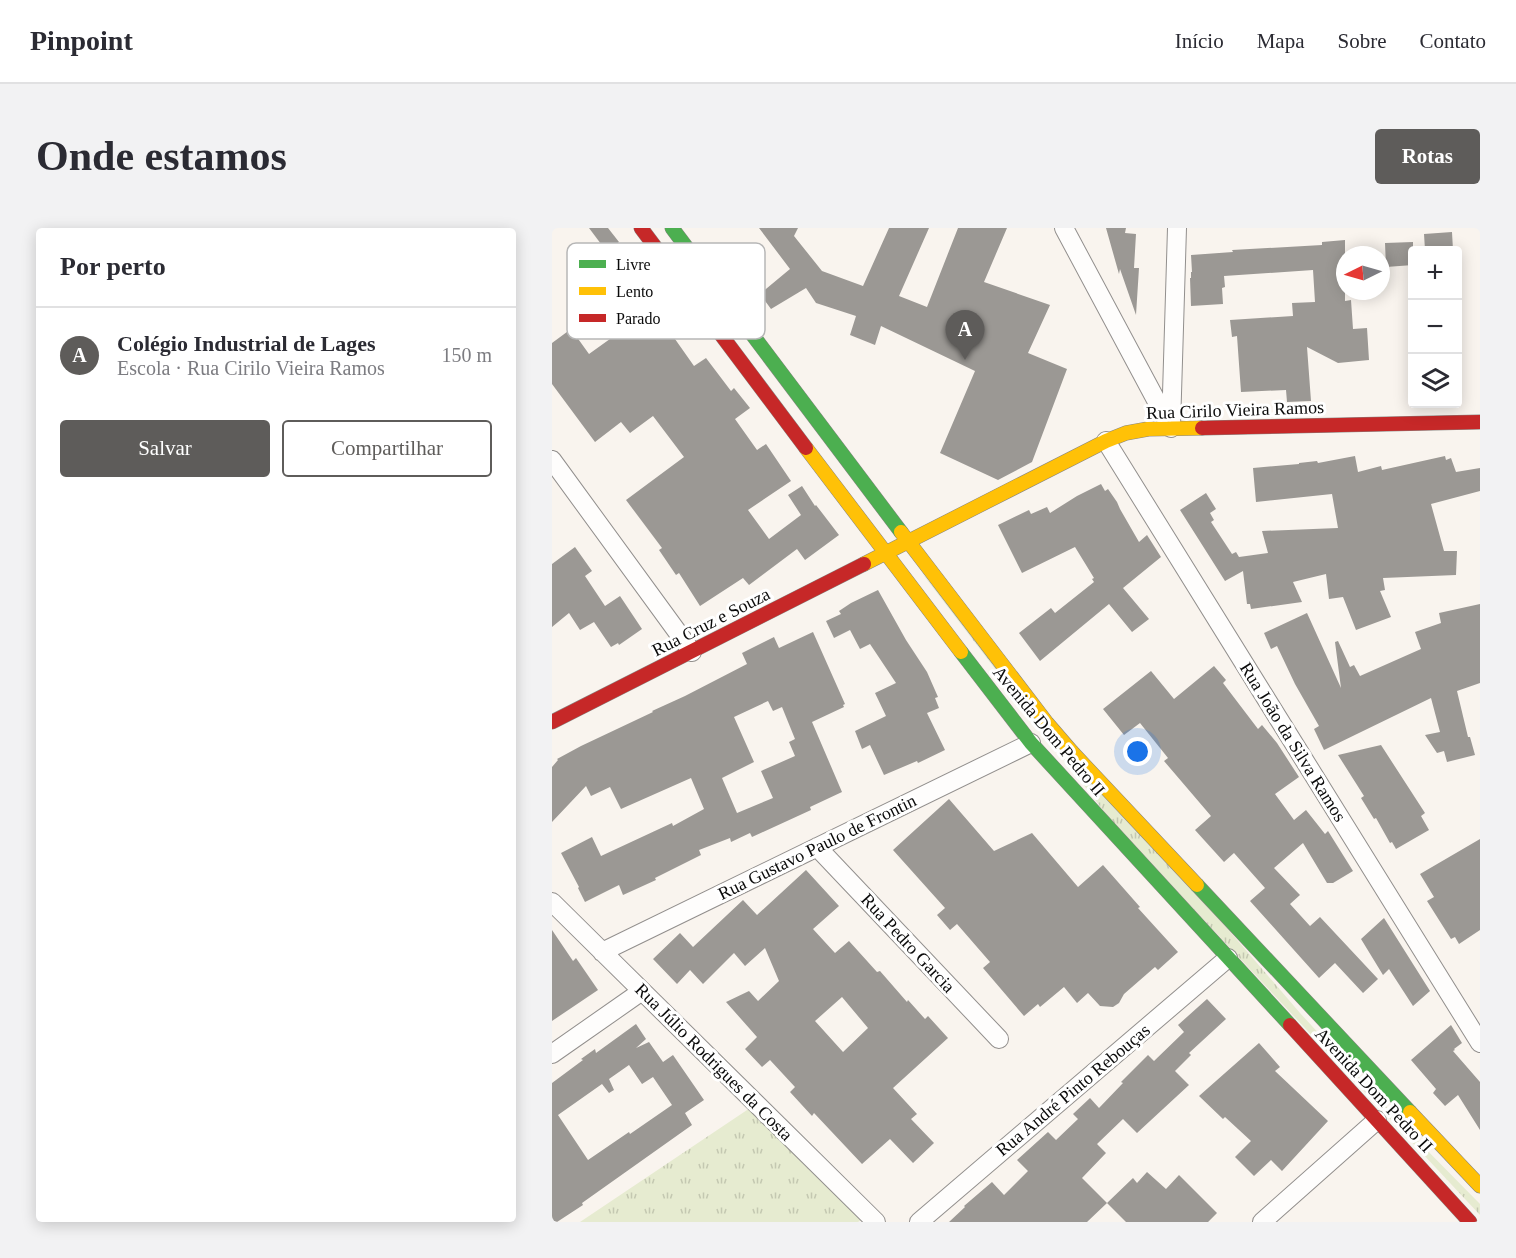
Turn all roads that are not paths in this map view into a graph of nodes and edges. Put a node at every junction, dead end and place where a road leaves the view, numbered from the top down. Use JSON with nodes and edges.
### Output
{"nodes":[{"id":1,"x":641,"y":228,"type":"edge"},
{"id":2,"x":672,"y":228,"type":"edge"},
{"id":3,"x":1064,"y":228,"type":"edge"},
{"id":4,"x":1177,"y":228,"type":"edge"},
{"id":5,"x":652,"y":243,"type":"edge"},
{"id":6,"x":683,"y":243,"type":"edge"},
{"id":7,"x":724,"y":339,"type":"edge"},
{"id":8,"x":756,"y":339,"type":"edge"},
{"id":9,"x":1480,"y":422,"type":"edge"},
{"id":10,"x":1171,"y":428,"type":"junction"},
{"id":11,"x":1106,"y":441,"type":"junction"},
{"id":12,"x":552,"y":460,"type":"edge"},
{"id":13,"x":908,"y":541,"type":"junction"},
{"id":14,"x":885,"y":553,"type":"junction"},
{"id":15,"x":692,"y":652,"type":"junction"},
{"id":16,"x":552,"y":722,"type":"edge"},
{"id":17,"x":1031,"y":743,"type":"junction"},
{"id":18,"x":817,"y":847,"type":"junction"},
{"id":19,"x":552,"y":902,"type":"edge"},
{"id":20,"x":602,"y":952,"type":"junction"},
{"id":21,"x":1228,"y":958,"type":"junction"},
{"id":22,"x":642,"y":991,"type":"junction"},
{"id":23,"x":999,"y":1039,"type":"dead end"},
{"id":24,"x":1480,"y":1043,"type":"edge"},
{"id":25,"x":552,"y":1054,"type":"edge"},
{"id":26,"x":1377,"y":1120,"type":"junction"},
{"id":27,"x":1480,"y":1186,"type":"edge"},
{"id":28,"x":876,"y":1222,"type":"edge"},
{"id":29,"x":919,"y":1222,"type":"edge"},
{"id":30,"x":1262,"y":1222,"type":"edge"},
{"id":31,"x":1470,"y":1222,"type":"edge"}],
"edges":[{"from":1,"to":5,"type":"main road","name":"Avenida Dom Pedro II"},
{"from":2,"to":6,"type":"main road","name":"Avenida Dom Pedro II"},
{"from":3,"to":10,"type":"street"},
{"from":4,"to":10,"type":"street"},
{"from":7,"to":14,"type":"main road","name":"Avenida Dom Pedro II"},
{"from":8,"to":13,"type":"main road","name":"Avenida Dom Pedro II"},
{"from":9,"to":10,"type":"main road","name":"Rua Cirilo Vieira Ramos"},
{"from":10,"to":11,"type":"main road","name":"Rua Cirilo Vieira Ramos"},
{"from":11,"to":13,"type":"main road","name":"Rua Cirilo Vieira Ramos"},
{"from":11,"to":24,"type":"street","name":"Rua João da Silva Ramos"},
{"from":12,"to":15,"type":"street"},
{"from":13,"to":14,"type":"main road","name":"Rua Cruz e Souza"},
{"from":13,"to":27,"type":"main road","name":"Avenida Dom Pedro II"},
{"from":14,"to":15,"type":"main road","name":"Rua Cruz e Souza"},
{"from":14,"to":17,"type":"main road","name":"Avenida Dom Pedro II"},
{"from":15,"to":16,"type":"main road","name":"Rua Cruz e Souza"},
{"from":17,"to":18,"type":"street","name":"Rua Gustavo Paulo de Frontin"},
{"from":17,"to":21,"type":"main road","name":"Avenida Dom Pedro II"},
{"from":18,"to":20,"type":"street","name":"Rua Gustavo Paulo de Frontin"},
{"from":18,"to":23,"type":"street","name":"Rua Pedro Garcia"},
{"from":19,"to":20,"type":"street","name":"Rua Júlio Rodrigues da Costa"},
{"from":20,"to":22,"type":"street","name":"Rua Júlio Rodrigues da Costa"},
{"from":21,"to":26,"type":"main road","name":"Avenida Dom Pedro II"},
{"from":21,"to":29,"type":"street","name":"Rua André Pinto Rebouças"},
{"from":22,"to":25,"type":"street"},
{"from":22,"to":28,"type":"street","name":"Rua Júlio Rodrigues da Costa"},
{"from":26,"to":30,"type":"street"},
{"from":26,"to":31,"type":"main road","name":"Avenida Dom Pedro II"}]}
